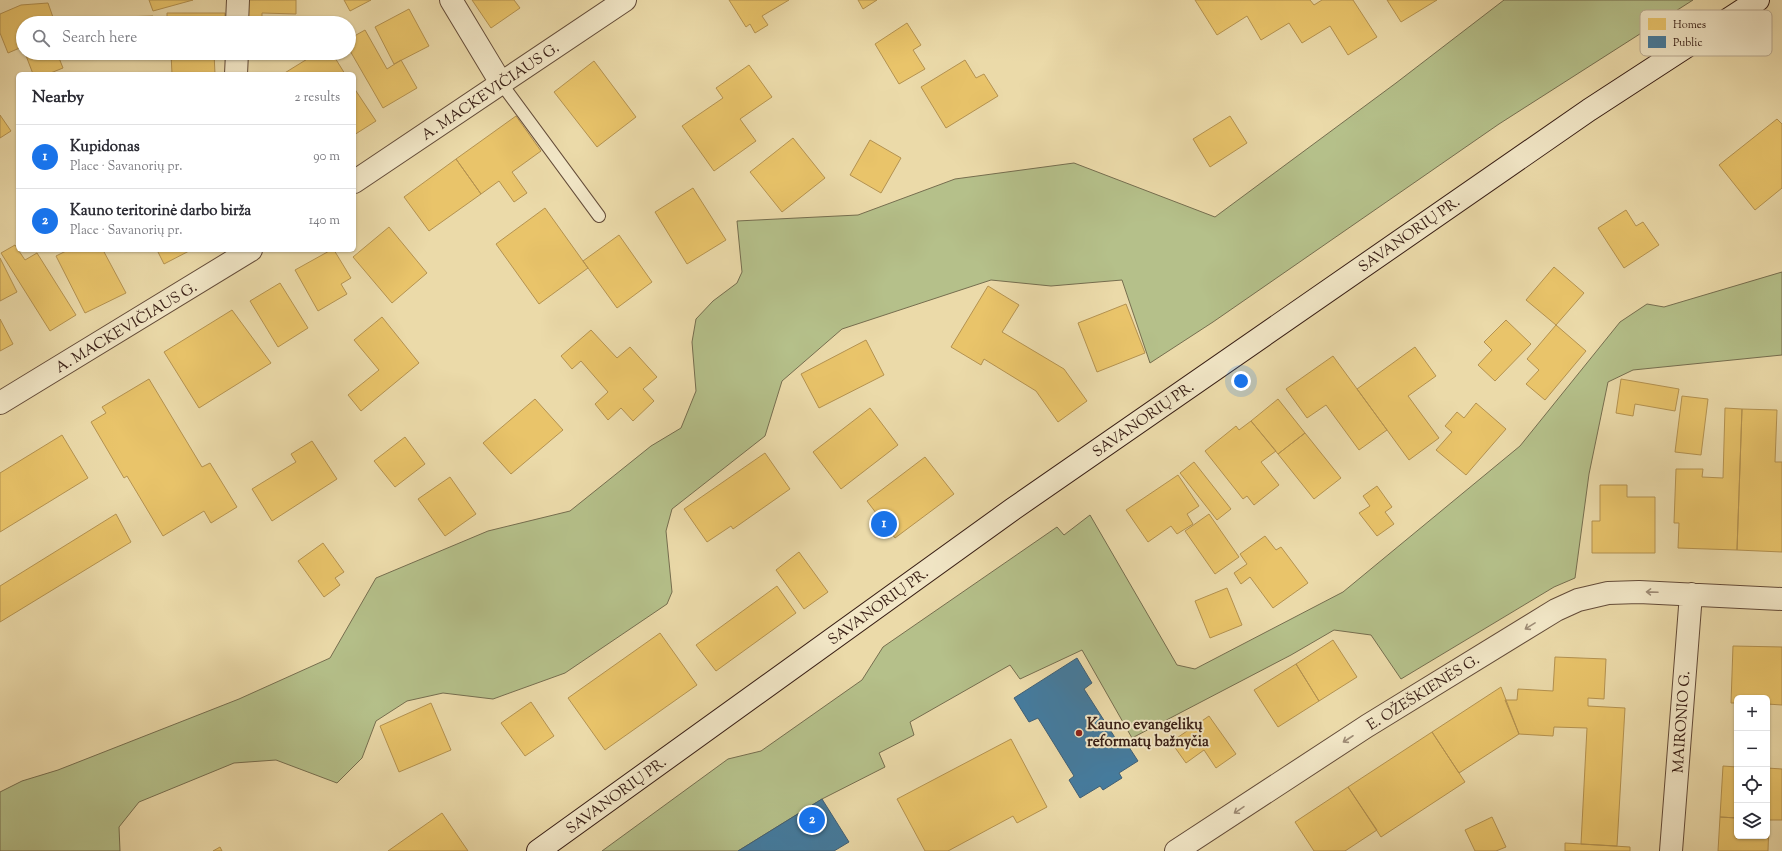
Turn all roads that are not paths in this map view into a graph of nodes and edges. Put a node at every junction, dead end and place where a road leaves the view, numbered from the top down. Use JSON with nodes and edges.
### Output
{"nodes":[{"id":1,"x":238,"y":0,"type":"edge"},
{"id":2,"x":451,"y":0,"type":"edge"},
{"id":3,"x":625,"y":0,"type":"edge"},
{"id":4,"x":1758,"y":0,"type":"edge"},
{"id":5,"x":1743,"y":10,"type":"edge"},
{"id":6,"x":237,"y":16,"type":"edge"},
{"id":7,"x":1672,"y":56,"type":"edge"},
{"id":8,"x":237,"y":60,"type":"edge"},
{"id":9,"x":236,"y":72,"type":"edge"},
{"id":10,"x":501,"y":83,"type":"junction"},
{"id":11,"x":356,"y":181,"type":"edge"},
{"id":12,"x":599,"y":216,"type":"dead end"},
{"id":13,"x":249,"y":252,"type":"edge"},
{"id":14,"x":0,"y":403,"type":"edge"},
{"id":15,"x":1691,"y":594,"type":"junction"},
{"id":16,"x":1782,"y":599,"type":"edge"},
{"id":17,"x":538,"y":851,"type":"edge"},
{"id":18,"x":1176,"y":851,"type":"edge"},
{"id":19,"x":1671,"y":851,"type":"edge"}],
"edges":[{"from":1,"to":6,"type":"street"},
{"from":2,"to":10,"type":"street"},
{"from":3,"to":10,"type":"street","name":"A. MACKEVIČIAUS G."},
{"from":4,"to":5,"type":"street","name":"SAVANORIŲ PR."},
{"from":7,"to":17,"type":"street","name":"SAVANORIŲ PR."},
{"from":8,"to":9,"type":"street"},
{"from":10,"to":11,"type":"street","name":"A. MACKEVIČIAUS G."},
{"from":10,"to":12,"type":"lane"},
{"from":13,"to":14,"type":"street","name":"A. MACKEVIČIAUS G."},
{"from":15,"to":16,"type":"street","name":"E. OŽEŠKIENĖS G."},
{"from":15,"to":18,"type":"street","name":"E. OŽEŠKIENĖS G.","one_way":true},
{"from":15,"to":19,"type":"street","name":"MAIRONIO G."}]}
